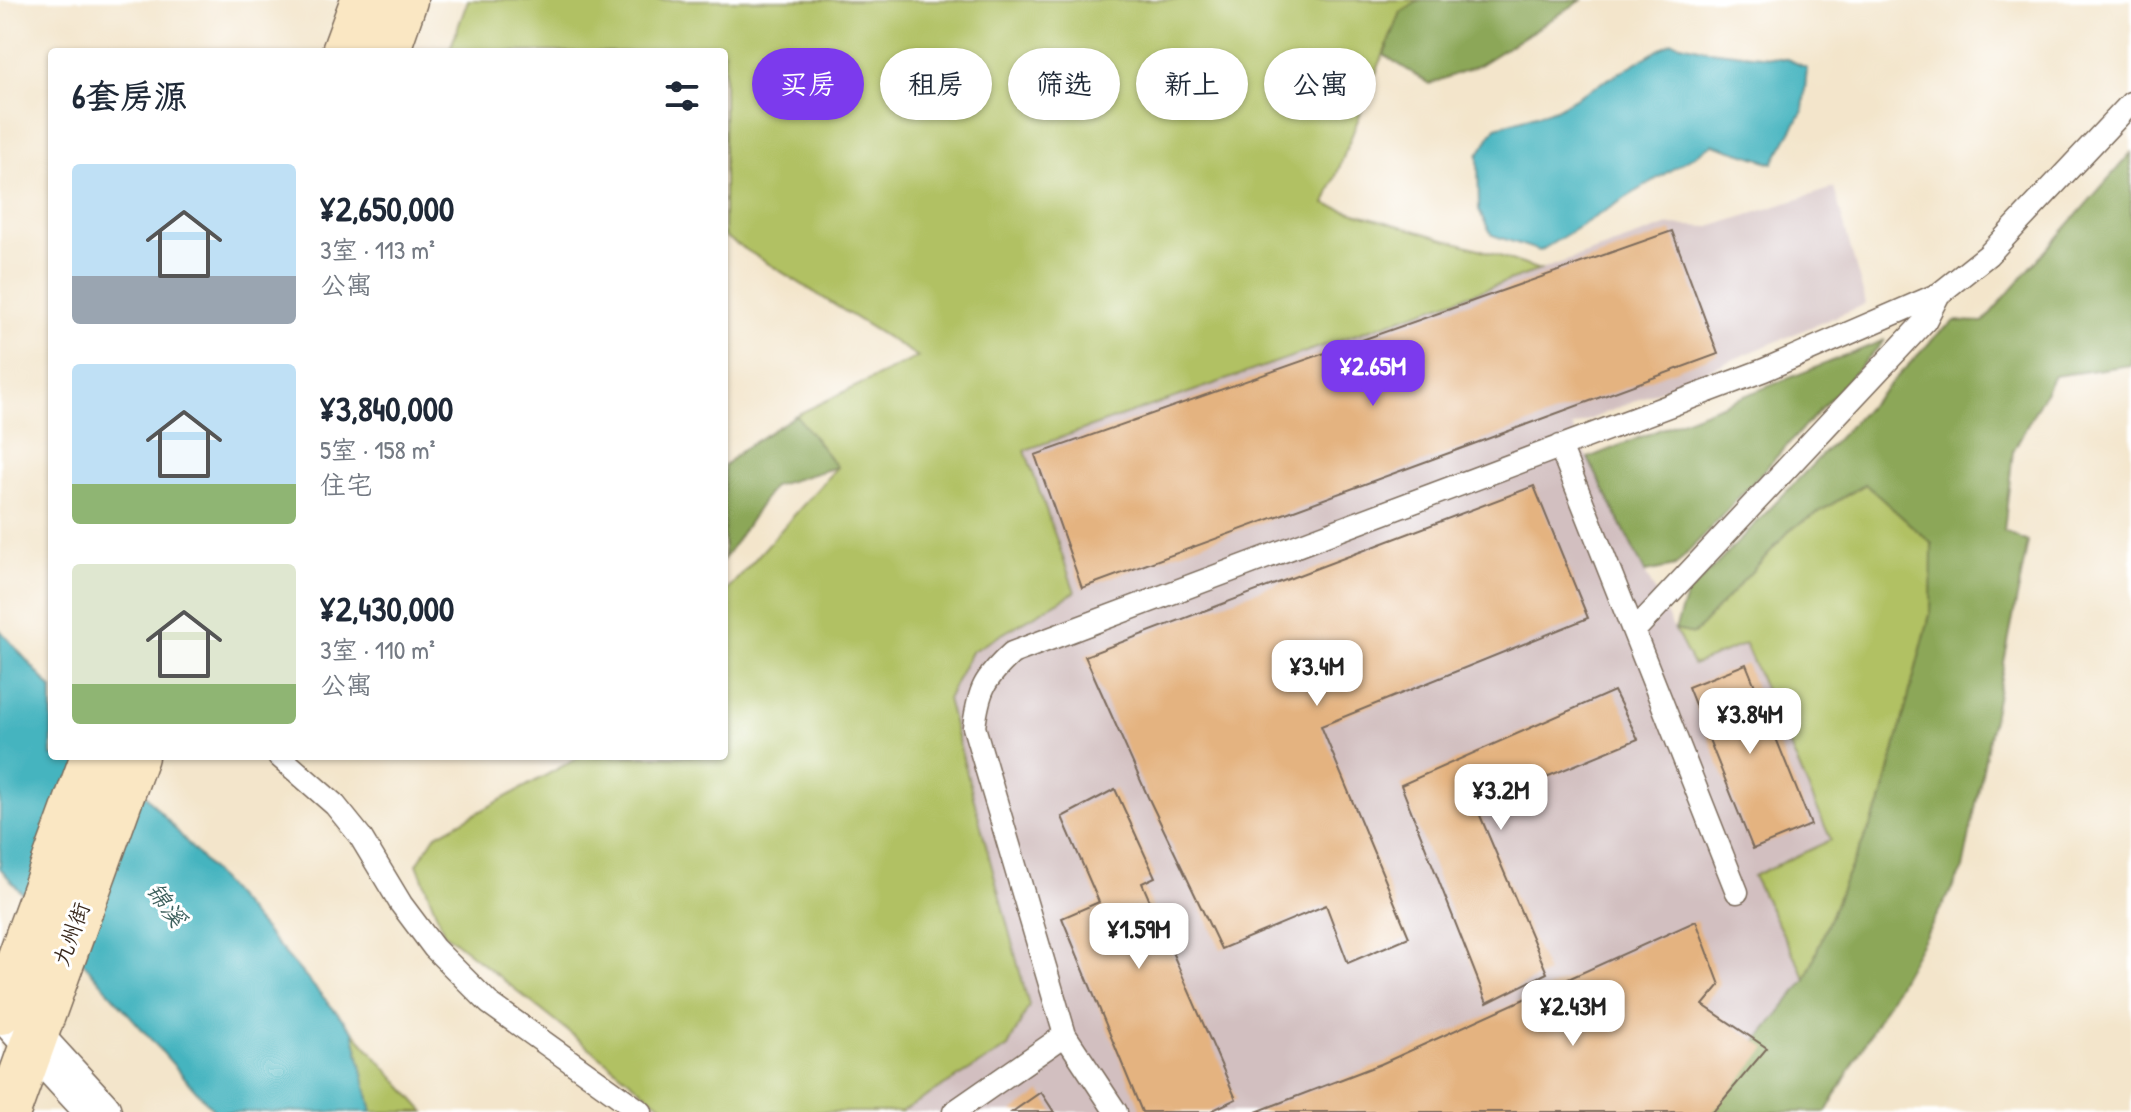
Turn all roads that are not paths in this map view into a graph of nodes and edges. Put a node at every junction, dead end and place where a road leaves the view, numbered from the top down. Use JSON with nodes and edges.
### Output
{"nodes":[{"id":1,"x":363,"y":0,"type":"edge"},
{"id":2,"x":405,"y":0,"type":"edge"},
{"id":3,"x":345,"y":48,"type":"edge"},
{"id":4,"x":388,"y":48,"type":"edge"},
{"id":5,"x":2131,"y":103,"type":"edge"},
{"id":6,"x":1939,"y":294,"type":"junction"},
{"id":7,"x":1560,"y":446,"type":"junction"},
{"id":8,"x":1634,"y":631,"type":"junction"},
{"id":9,"x":92,"y":760,"type":"edge"},
{"id":10,"x":134,"y":760,"type":"edge"},
{"id":11,"x":284,"y":760,"type":"edge"},
{"id":12,"x":1737,"y":892,"type":"dead end"},
{"id":13,"x":13,"y":997,"type":"edge"},
{"id":14,"x":1065,"y":1035,"type":"junction"},
{"id":15,"x":33,"y":1040,"type":"junction"},
{"id":16,"x":8,"y":1112,"type":"edge"},
{"id":17,"x":99,"y":1112,"type":"edge"},
{"id":18,"x":641,"y":1112,"type":"edge"},
{"id":19,"x":954,"y":1112,"type":"edge"},
{"id":20,"x":1116,"y":1112,"type":"edge"}],
"edges":[{"from":1,"to":3,"type":"main road"},
{"from":2,"to":4,"type":"main road"},
{"from":5,"to":6,"type":"lane"},
{"from":6,"to":7,"type":"lane"},
{"from":6,"to":8,"type":"lane"},
{"from":7,"to":8,"type":"lane"},
{"from":7,"to":14,"type":"lane"},
{"from":8,"to":12,"type":"lane"},
{"from":9,"to":13,"type":"main road","name":"九州街"},
{"from":10,"to":13,"type":"main road","name":"九州街"},
{"from":11,"to":18,"type":"lane"},
{"from":13,"to":15,"type":"street"},
{"from":14,"to":19,"type":"lane"},
{"from":14,"to":20,"type":"lane"},
{"from":15,"to":16,"type":"main road"},
{"from":15,"to":17,"type":"street"}]}
